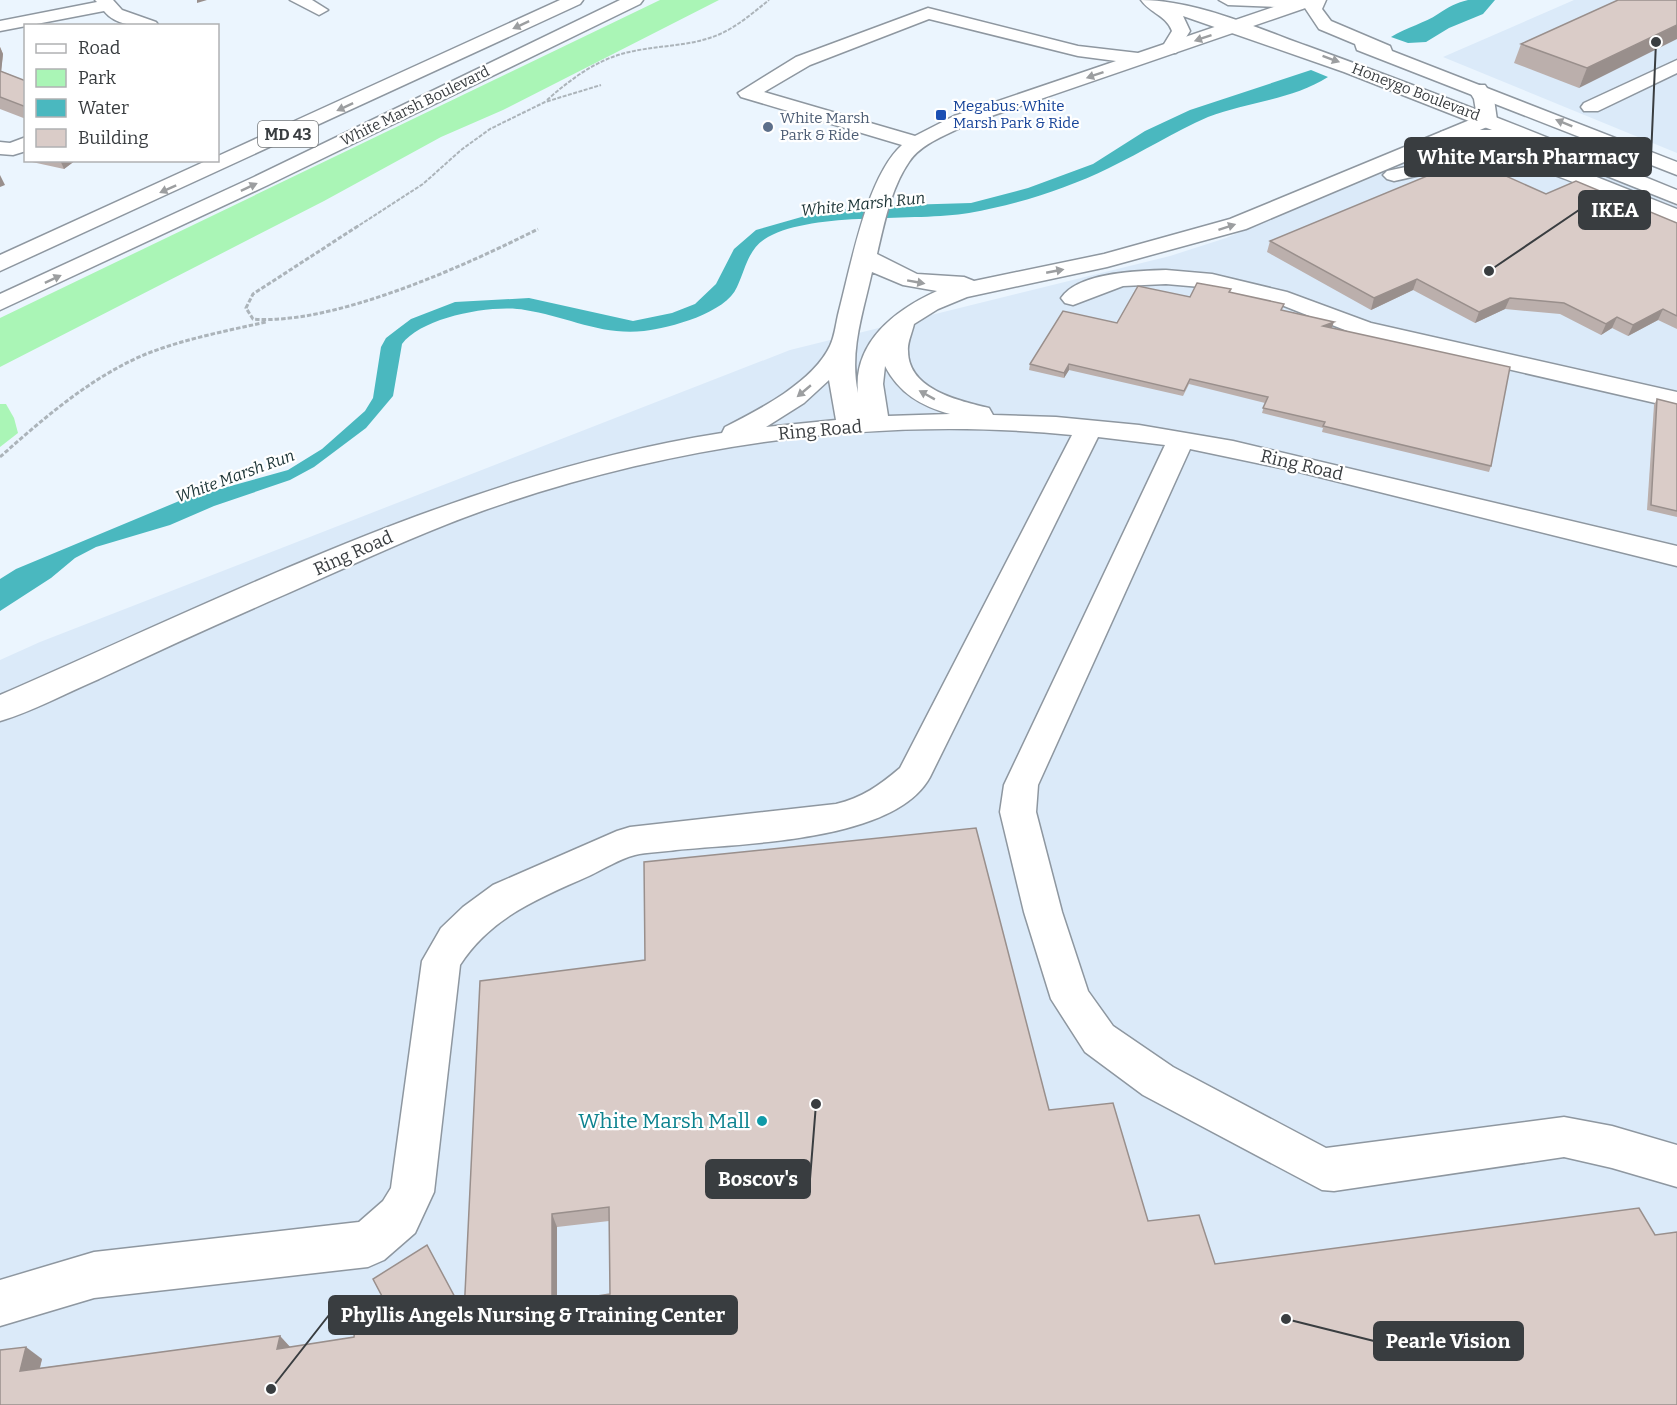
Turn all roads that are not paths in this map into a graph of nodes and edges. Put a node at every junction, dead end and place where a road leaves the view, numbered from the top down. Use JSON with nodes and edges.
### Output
{"nodes":[{"id":1,"x":299,"y":0,"type":"edge"},
{"id":2,"x":574,"y":0,"type":"edge"},
{"id":3,"x":634,"y":0,"type":"edge"},
{"id":4,"x":646,"y":0,"type":"edge"},
{"id":5,"x":1149,"y":0,"type":"edge"},
{"id":6,"x":1155,"y":0,"type":"edge"},
{"id":7,"x":1220,"y":0,"type":"edge"},
{"id":8,"x":1228,"y":0,"type":"edge"},
{"id":9,"x":1309,"y":1,"type":"edge"},
{"id":10,"x":105,"y":3,"type":"edge"},
{"id":11,"x":319,"y":10,"type":"dead end"},
{"id":12,"x":1250,"y":21,"type":"junction"},
{"id":13,"x":144,"y":24,"type":"edge"},
{"id":14,"x":0,"y":27,"type":"edge"},
{"id":15,"x":535,"y":48,"type":"junction"},
{"id":16,"x":1170,"y":49,"type":"junction"},
{"id":17,"x":1144,"y":58,"type":"junction"},
{"id":18,"x":1676,"y":62,"type":"edge"},
{"id":19,"x":1409,"y":64,"type":"junction"},
{"id":20,"x":1449,"y":78,"type":"junction"},
{"id":21,"x":1478,"y":89,"type":"junction"},
{"id":22,"x":1591,"y":107,"type":"dead end"},
{"id":23,"x":1487,"y":120,"type":"junction"},
{"id":24,"x":1448,"y":136,"type":"junction"},
{"id":25,"x":1537,"y":141,"type":"junction"},
{"id":26,"x":917,"y":143,"type":"junction"},
{"id":27,"x":24,"y":144,"type":"edge"},
{"id":28,"x":0,"y":148,"type":"edge"},
{"id":29,"x":1675,"y":166,"type":"edge"},
{"id":30,"x":1330,"y":187,"type":"junction"},
{"id":31,"x":1677,"y":198,"type":"edge"},
{"id":32,"x":1677,"y":217,"type":"edge"},
{"id":33,"x":866,"y":249,"type":"junction"},
{"id":34,"x":0,"y":264,"type":"edge"},
{"id":35,"x":997,"y":282,"type":"junction"},
{"id":36,"x":1073,"y":298,"type":"dead end"},
{"id":37,"x":0,"y":303,"type":"edge"},
{"id":38,"x":903,"y":320,"type":"junction"},
{"id":39,"x":842,"y":347,"type":"junction"},
{"id":40,"x":1677,"y":400,"type":"edge"},
{"id":41,"x":1044,"y":424,"type":"junction"},
{"id":42,"x":865,"y":426,"type":"junction"},
{"id":43,"x":1089,"y":428,"type":"junction"},
{"id":44,"x":1181,"y":439,"type":"junction"},
{"id":45,"x":715,"y":442,"type":"junction"},
{"id":46,"x":1677,"y":556,"type":"edge"},
{"id":47,"x":0,"y":709,"type":"edge"},
{"id":48,"x":1677,"y":1166,"type":"edge"},
{"id":49,"x":0,"y":1303,"type":"edge"}],
"edges":[{"from":1,"to":11,"type":"main road"},
{"from":2,"to":34,"type":"main road","name":"White Marsh Boulevard","number":"MD 43","one_way":true},
{"from":3,"to":15,"type":"main road","name":"White Marsh Boulevard","number":"MD 43"},
{"from":4,"to":15,"type":"main road"},
{"from":5,"to":12,"type":"main road","name":"Honeygo Boulevard"},
{"from":5,"to":16,"type":"main road"},
{"from":6,"to":12,"type":"main road"},
{"from":7,"to":12,"type":"main road","name":"Honeygo Boulevard"},
{"from":8,"to":9,"type":"main road"},
{"from":9,"to":12,"type":"main road"},
{"from":9,"to":20,"type":"main road"},
{"from":10,"to":13,"type":"main road"},
{"from":10,"to":14,"type":"main road"},
{"from":12,"to":16,"type":"main road","one_way":true},
{"from":12,"to":19,"type":"main road","name":"Honeygo Boulevard"},
{"from":12,"to":19,"type":"main road"},
{"from":12,"to":23,"type":"main road","name":"Honeygo Boulevard","one_way":true},
{"from":37,"to":15,"type":"main road","name":"White Marsh Boulevard","number":"MD 43","one_way":true},
{"from":16,"to":17,"type":"main road"},
{"from":17,"to":26,"type":"main road","one_way":true},
{"from":17,"to":26,"type":"main road"},
{"from":18,"to":22,"type":"main road"},
{"from":19,"to":20,"type":"main road","name":"Honeygo Boulevard"},
{"from":20,"to":21,"type":"main road","name":"Honeygo Boulevard"},
{"from":21,"to":23,"type":"main road"},
{"from":29,"to":21,"type":"main road","name":"Honeygo Boulevard","one_way":true},
{"from":23,"to":24,"type":"main road"},
{"from":23,"to":25,"type":"main road","name":"Honeygo Boulevard"},
{"from":24,"to":25,"type":"main road"},
{"from":24,"to":30,"type":"main road"},
{"from":25,"to":31,"type":"main road","name":"Honeygo Boulevard"},
{"from":26,"to":33,"type":"main road"},
{"from":27,"to":28,"type":"main road"},
{"from":30,"to":32,"type":"main road"},
{"from":35,"to":30,"type":"main road","one_way":true},
{"from":33,"to":35,"type":"main road","one_way":true},
{"from":33,"to":39,"type":"main road"},
{"from":35,"to":38,"type":"main road"},
{"from":36,"to":40,"type":"main road"},
{"from":41,"to":38,"type":"main road","one_way":true},
{"from":38,"to":42,"type":"main road"},
{"from":39,"to":42,"type":"main road"},
{"from":39,"to":45,"type":"main road","one_way":true},
{"from":41,"to":42,"type":"main road","name":"Ring Road"},
{"from":41,"to":43,"type":"main road","name":"Ring Road"},
{"from":42,"to":45,"type":"main road","name":"Ring Road"},
{"from":43,"to":44,"type":"main road","name":"Ring Road"},
{"from":43,"to":49,"type":"main road"},
{"from":44,"to":46,"type":"main road","name":"Ring Road"},
{"from":44,"to":48,"type":"main road"},
{"from":45,"to":47,"type":"main road","name":"Ring Road"}]}
